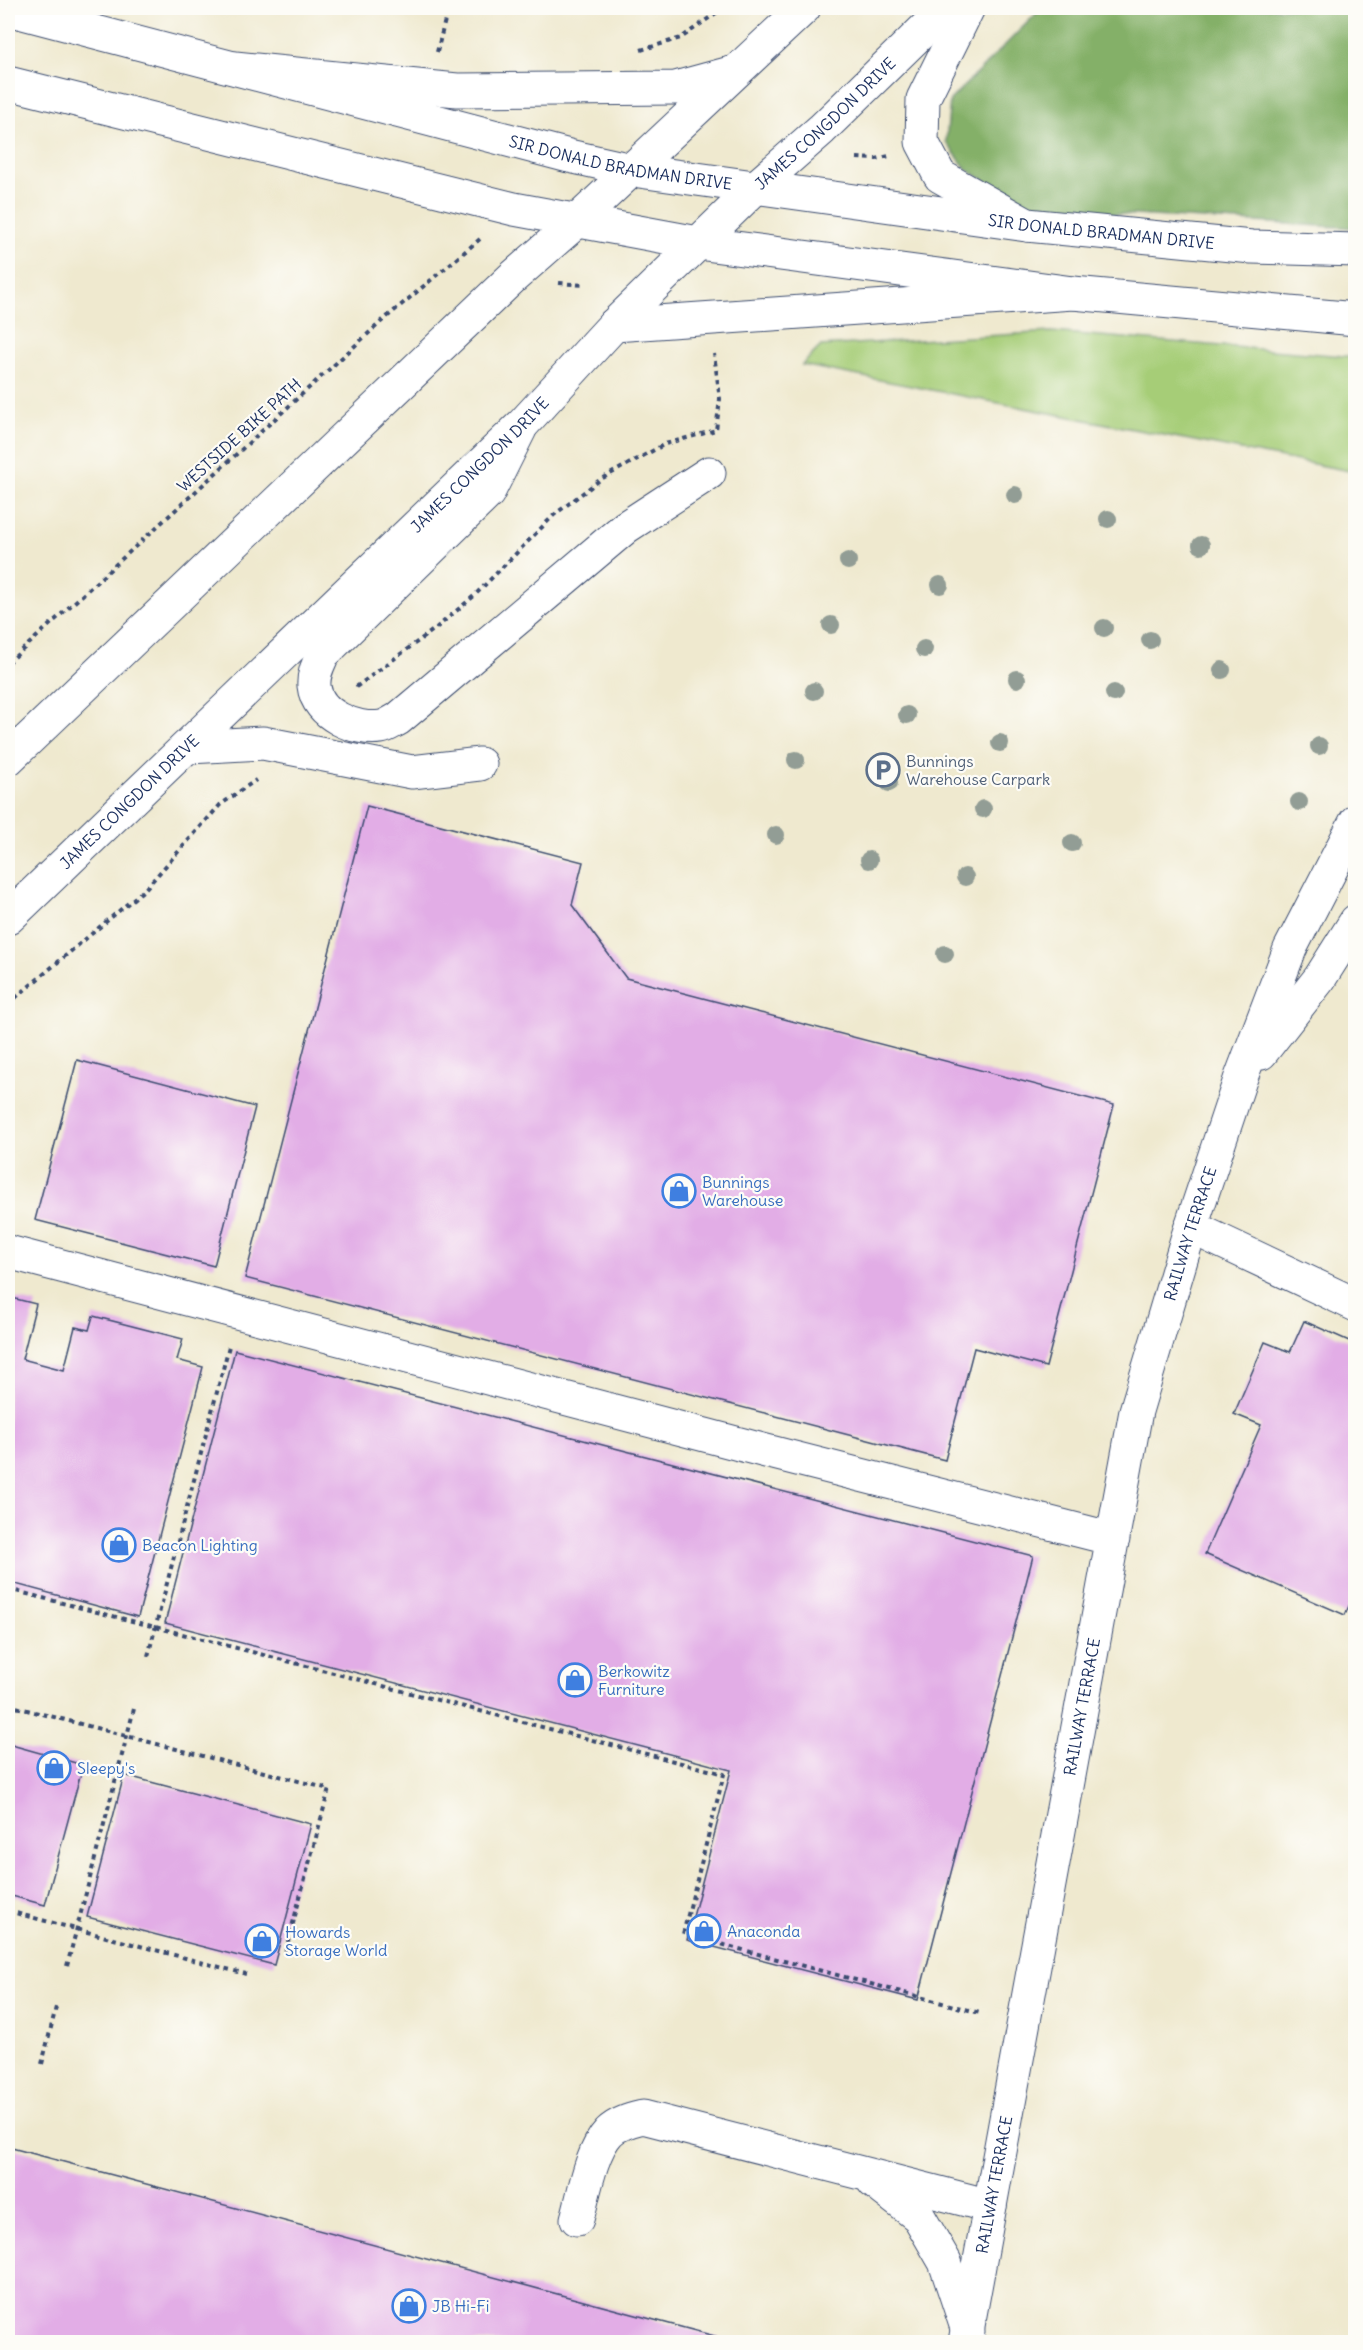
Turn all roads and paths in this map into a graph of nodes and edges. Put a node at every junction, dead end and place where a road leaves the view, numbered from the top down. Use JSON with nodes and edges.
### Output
{"nodes":[{"id":1,"x":448,"y":8,"type":"edge"},
{"id":2,"x":723,"y":8,"type":"edge"},
{"id":3,"x":804,"y":8,"type":"edge"},
{"id":4,"x":946,"y":8,"type":"edge"},
{"id":5,"x":968,"y":8,"type":"edge"},
{"id":6,"x":8,"y":9,"type":"edge"},
{"id":7,"x":632,"y":53,"type":"dead end"},
{"id":8,"x":235,"y":68,"type":"junction"},
{"id":9,"x":736,"y":72,"type":"junction"},
{"id":10,"x":8,"y":83,"type":"edge"},
{"id":11,"x":429,"y":88,"type":"junction"},
{"id":12,"x":892,"y":155,"type":"dead end"},
{"id":13,"x":857,"y":158,"type":"dead end"},
{"id":14,"x":632,"y":170,"type":"junction"},
{"id":15,"x":755,"y":188,"type":"junction"},
{"id":16,"x":576,"y":221,"type":"junction"},
{"id":17,"x":1027,"y":225,"type":"junction"},
{"id":18,"x":486,"y":233,"type":"dead end"},
{"id":19,"x":698,"y":243,"type":"junction"},
{"id":20,"x":1356,"y":250,"type":"edge"},
{"id":21,"x":551,"y":280,"type":"dead end"},
{"id":22,"x":584,"y":285,"type":"dead end"},
{"id":23,"x":1073,"y":293,"type":"junction"},
{"id":24,"x":1356,"y":318,"type":"edge"},
{"id":25,"x":614,"y":325,"type":"junction"},
{"id":26,"x":714,"y":354,"type":"dead end"},
{"id":27,"x":522,"y":425,"type":"junction"},
{"id":28,"x":710,"y":473,"type":"dead end"},
{"id":29,"x":8,"y":663,"type":"edge"},
{"id":30,"x":352,"y":690,"type":"dead end"},
{"id":31,"x":189,"y":747,"type":"junction"},
{"id":32,"x":8,"y":759,"type":"edge"},
{"id":33,"x":480,"y":764,"type":"dead end"},
{"id":34,"x":260,"y":778,"type":"dead end"},
{"id":35,"x":1356,"y":821,"type":"edge"},
{"id":36,"x":8,"y":918,"type":"edge"},
{"id":37,"x":1356,"y":921,"type":"edge"},
{"id":38,"x":8,"y":1004,"type":"edge"},
{"id":39,"x":1240,"y":1080,"type":"junction"},
{"id":40,"x":1191,"y":1227,"type":"junction"},
{"id":41,"x":8,"y":1252,"type":"edge"},
{"id":42,"x":1356,"y":1305,"type":"edge"},
{"id":43,"x":238,"y":1312,"type":"junction"},
{"id":44,"x":1113,"y":1539,"type":"junction"},
{"id":45,"x":8,"y":1589,"type":"edge"},
{"id":46,"x":156,"y":1627,"type":"junction"},
{"id":47,"x":148,"y":1656,"type":"dead end"},
{"id":48,"x":8,"y":1705,"type":"edge"},
{"id":49,"x":135,"y":1705,"type":"dead end"},
{"id":50,"x":127,"y":1736,"type":"junction"},
{"id":51,"x":8,"y":1911,"type":"edge"},
{"id":52,"x":76,"y":1929,"type":"junction"},
{"id":53,"x":285,"y":1953,"type":"dead end"},
{"id":54,"x":67,"y":1966,"type":"dead end"},
{"id":55,"x":246,"y":1974,"type":"dead end"},
{"id":56,"x":57,"y":2002,"type":"dead end"},
{"id":57,"x":980,"y":2013,"type":"dead end"},
{"id":58,"x":42,"y":2064,"type":"dead end"},
{"id":59,"x":864,"y":2174,"type":"junction"},
{"id":60,"x":990,"y":2206,"type":"junction"},
{"id":61,"x":577,"y":2219,"type":"dead end"},
{"id":62,"x":966,"y":2337,"type":"edge"}],
"edges":[{"from":1,"to":11,"type":"path"},
{"from":2,"to":7,"type":"path"},
{"from":3,"to":9,"type":"main road"},
{"from":4,"to":15,"type":"main road","name":"JAMES CONGDON DRIVE"},
{"from":5,"to":17,"type":"main road"},
{"from":6,"to":8,"type":"main road","name":"SIR DONALD BRADMAN DRIVE"},
{"from":8,"to":11,"type":"main road"},
{"from":8,"to":14,"type":"main road","name":"SIR DONALD BRADMAN DRIVE"},
{"from":9,"to":11,"type":"main road"},
{"from":9,"to":14,"type":"main road"},
{"from":10,"to":16,"type":"main road"},
{"from":12,"to":13,"type":"path"},
{"from":14,"to":15,"type":"main road","name":"SIR DONALD BRADMAN DRIVE"},
{"from":14,"to":16,"type":"main road"},
{"from":15,"to":17,"type":"main road","name":"SIR DONALD BRADMAN DRIVE"},
{"from":15,"to":19,"type":"main road","name":"JAMES CONGDON DRIVE"},
{"from":16,"to":19,"type":"main road"},
{"from":16,"to":32,"type":"main road"},
{"from":17,"to":20,"type":"main road","name":"SIR DONALD BRADMAN DRIVE"},
{"from":18,"to":29,"type":"path","name":"WESTSIDE BIKE PATH"},
{"from":19,"to":23,"type":"main road"},
{"from":19,"to":25,"type":"main road","name":"JAMES CONGDON DRIVE"},
{"from":21,"to":22,"type":"path"},
{"from":23,"to":24,"type":"main road"},
{"from":23,"to":25,"type":"main road"},
{"from":25,"to":27,"type":"main road","name":"JAMES CONGDON DRIVE"},
{"from":26,"to":30,"type":"path"},
{"from":27,"to":28,"type":"main road"},
{"from":27,"to":31,"type":"main road","name":"JAMES CONGDON DRIVE"},
{"from":31,"to":33,"type":"main road"},
{"from":31,"to":36,"type":"main road","name":"JAMES CONGDON DRIVE"},
{"from":34,"to":38,"type":"path"},
{"from":35,"to":39,"type":"main road","name":"RAILWAY TERRACE"},
{"from":37,"to":39,"type":"main road","name":"RAILWAY TERRACE"},
{"from":39,"to":40,"type":"main road","name":"RAILWAY TERRACE"},
{"from":40,"to":42,"type":"main road"},
{"from":40,"to":44,"type":"main road","name":"RAILWAY TERRACE"},
{"from":41,"to":43,"type":"main road"},
{"from":43,"to":44,"type":"main road"},
{"from":43,"to":46,"type":"path"},
{"from":44,"to":60,"type":"main road","name":"RAILWAY TERRACE"},
{"from":45,"to":46,"type":"path"},
{"from":46,"to":47,"type":"path"},
{"from":46,"to":57,"type":"path"},
{"from":48,"to":50,"type":"path"},
{"from":49,"to":50,"type":"path"},
{"from":50,"to":52,"type":"path"},
{"from":50,"to":53,"type":"path"},
{"from":51,"to":52,"type":"path"},
{"from":52,"to":54,"type":"path"},
{"from":52,"to":55,"type":"path"},
{"from":56,"to":58,"type":"path"},
{"from":59,"to":60,"type":"main road"},
{"from":59,"to":61,"type":"main road"},
{"from":59,"to":62,"type":"main road"},
{"from":60,"to":62,"type":"main road","name":"RAILWAY TERRACE"}]}
